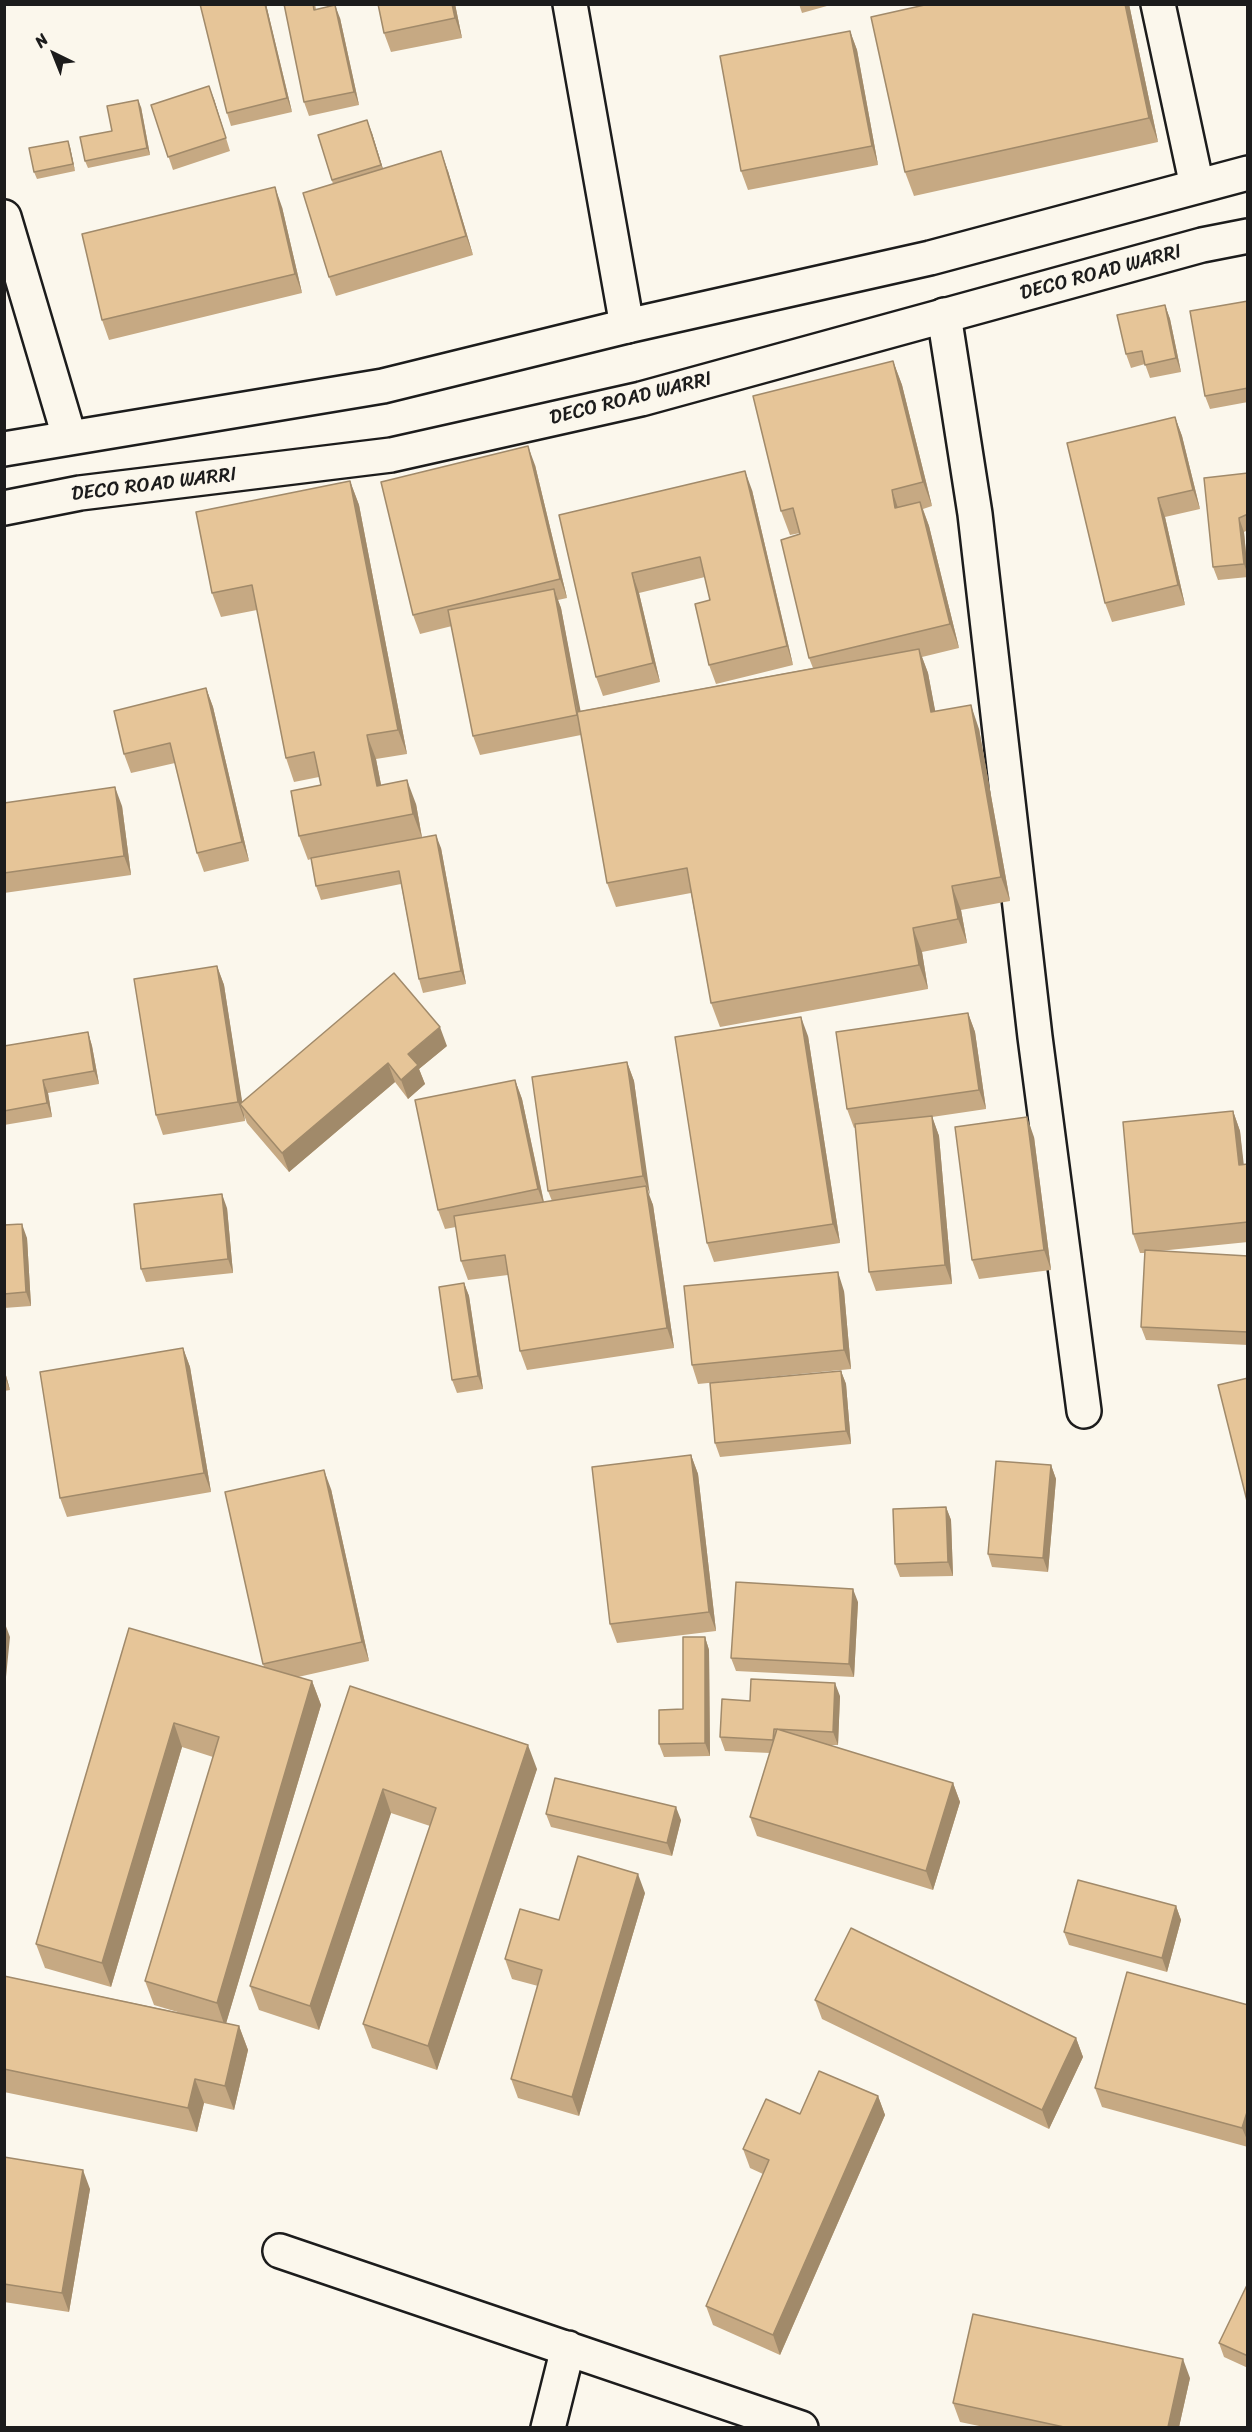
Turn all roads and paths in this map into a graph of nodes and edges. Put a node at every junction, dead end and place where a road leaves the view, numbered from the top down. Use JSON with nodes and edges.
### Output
{"nodes":[{"id":1,"x":570,"y":4,"type":"edge"},
{"id":2,"x":1158,"y":4,"type":"edge"},
{"id":3,"x":1248,"y":173,"type":"edge"},
{"id":4,"x":1197,"y":186,"type":"junction"},
{"id":5,"x":4,"y":217,"type":"edge"},
{"id":6,"x":1248,"y":236,"type":"edge"},
{"id":7,"x":944,"y":315,"type":"junction"},
{"id":8,"x":627,"y":326,"type":"junction"},
{"id":9,"x":69,"y":436,"type":"junction"},
{"id":10,"x":4,"y":449,"type":"edge"},
{"id":11,"x":4,"y":508,"type":"edge"},
{"id":12,"x":1084,"y":1411,"type":"dead end"},
{"id":13,"x":280,"y":2251,"type":"dead end"},
{"id":14,"x":568,"y":2348,"type":"junction"},
{"id":15,"x":548,"y":2427,"type":"edge"},
{"id":16,"x":801,"y":2427,"type":"edge"}],
"edges":[{"from":1,"to":8,"type":"main road"},
{"from":2,"to":4,"type":"main road"},
{"from":3,"to":4,"type":"main road"},
{"from":4,"to":8,"type":"main road"},
{"from":5,"to":9,"type":"main road"},
{"from":6,"to":7,"type":"main road","name":"DECO ROAD WARRI"},
{"from":7,"to":11,"type":"main road","name":"DECO ROAD WARRI"},
{"from":7,"to":12,"type":"main road"},
{"from":8,"to":9,"type":"main road"},
{"from":9,"to":10,"type":"main road"},
{"from":13,"to":14,"type":"main road"},
{"from":14,"to":15,"type":"main road"},
{"from":14,"to":16,"type":"main road"}]}
